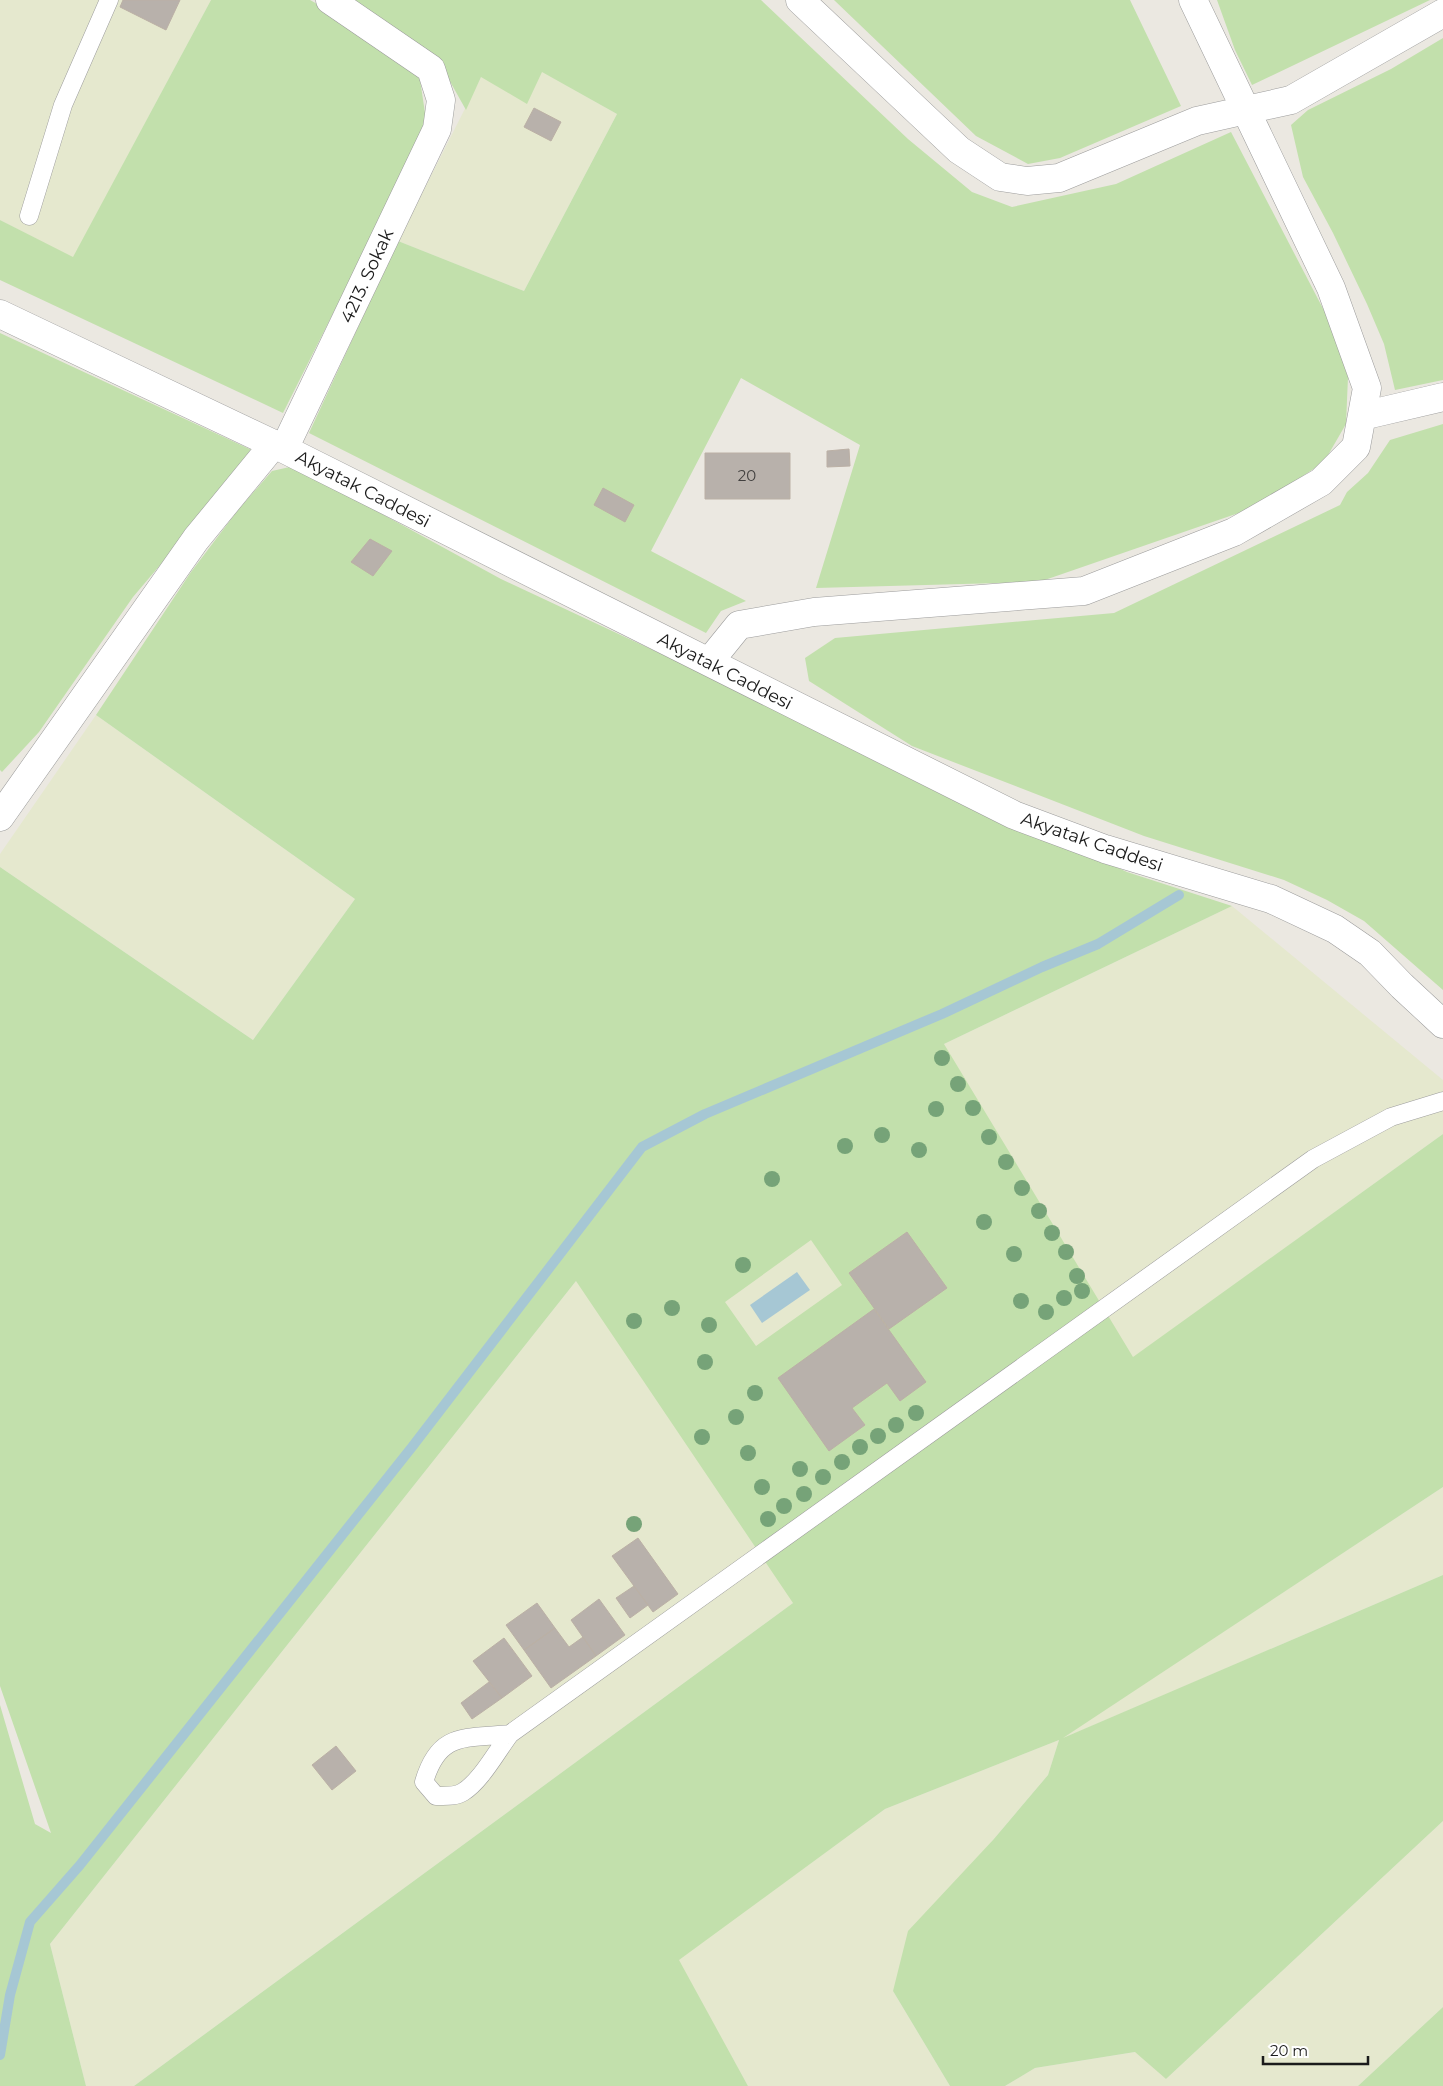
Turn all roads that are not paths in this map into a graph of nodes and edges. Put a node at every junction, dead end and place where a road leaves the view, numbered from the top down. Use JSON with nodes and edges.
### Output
{"nodes":[{"id":1,"x":110,"y":0,"type":"edge"},
{"id":2,"x":330,"y":0,"type":"edge"},
{"id":3,"x":800,"y":0,"type":"edge"},
{"id":4,"x":1193,"y":0,"type":"edge"},
{"id":5,"x":1443,"y":13,"type":"edge"},
{"id":6,"x":1247,"y":110,"type":"junction"},
{"id":7,"x":29,"y":216,"type":"dead end"},
{"id":8,"x":0,"y":314,"type":"edge"},
{"id":9,"x":1443,"y":398,"type":"edge"},
{"id":10,"x":1362,"y":416,"type":"junction"},
{"id":11,"x":279,"y":447,"type":"junction"},
{"id":12,"x":709,"y":662,"type":"junction"},
{"id":13,"x":0,"y":817,"type":"edge"},
{"id":14,"x":1443,"y":1024,"type":"edge"},
{"id":15,"x":1443,"y":1101,"type":"edge"},
{"id":16,"x":510,"y":1734,"type":"junction"}],
"edges":[{"from":1,"to":7,"type":"lane"},
{"from":2,"to":11,"type":"street","name":"4213. Sokak"},
{"from":3,"to":6,"type":"street"},
{"from":4,"to":6,"type":"street"},
{"from":5,"to":6,"type":"street"},
{"from":6,"to":10,"type":"street"},
{"from":8,"to":11,"type":"street","name":"Akyatak Caddesi"},
{"from":9,"to":10,"type":"street"},
{"from":10,"to":12,"type":"street"},
{"from":11,"to":12,"type":"street","name":"Akyatak Caddesi"},
{"from":11,"to":13,"type":"street","name":"4213. Sokak"},
{"from":12,"to":14,"type":"street","name":"Akyatak Caddesi"},
{"from":15,"to":16,"type":"lane"},
{"from":16,"to":16,"type":"lane"}]}
